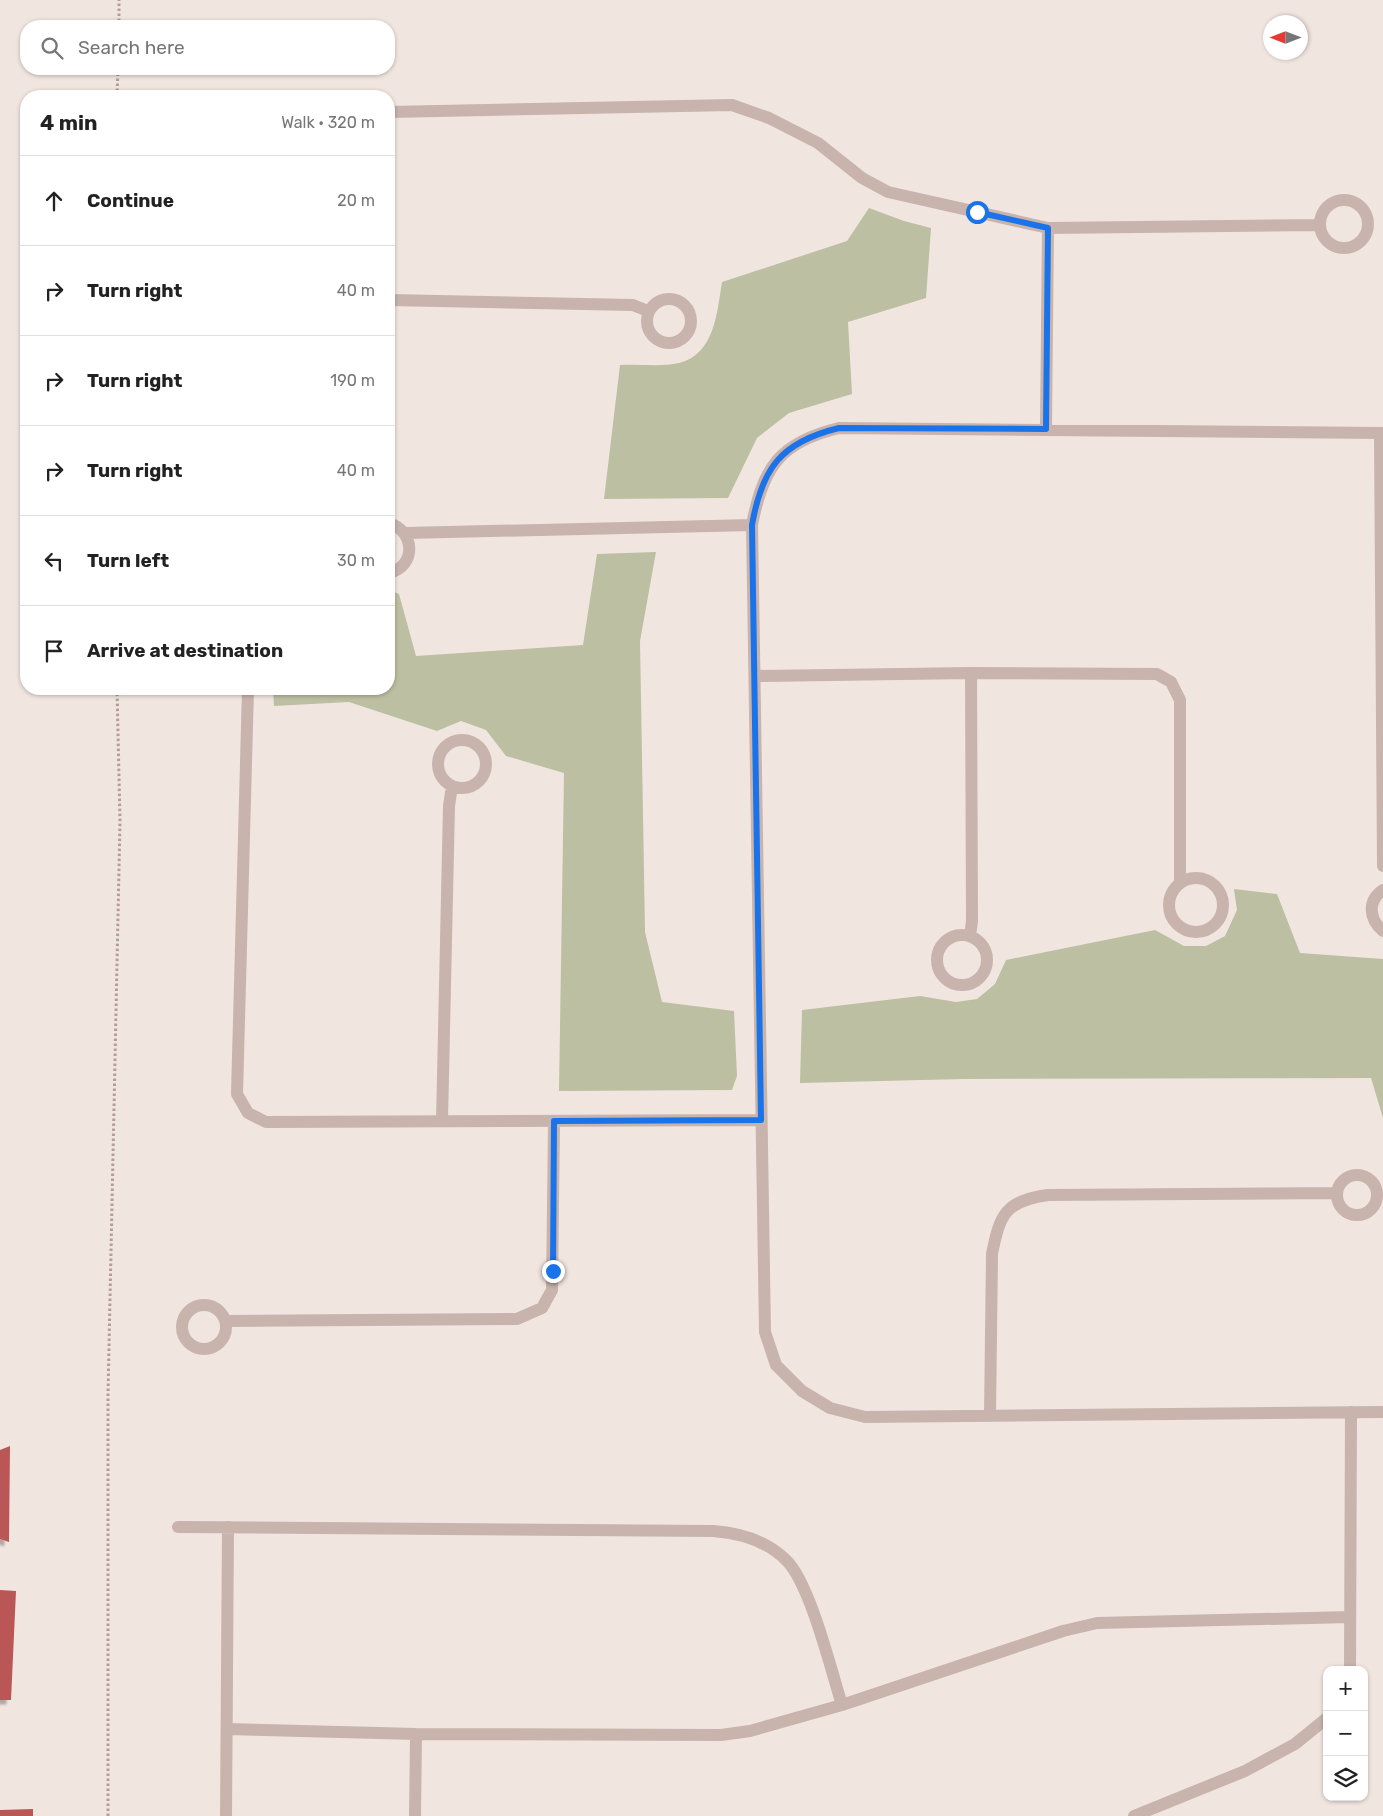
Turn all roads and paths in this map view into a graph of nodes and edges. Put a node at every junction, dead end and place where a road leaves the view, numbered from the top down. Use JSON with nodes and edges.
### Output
{"nodes":[{"id":1,"x":119,"y":0,"type":"edge"},
{"id":2,"x":119,"y":20,"type":"edge"},
{"id":3,"x":118,"y":75,"type":"edge"},
{"id":4,"x":117,"y":90,"type":"edge"},
{"id":5,"x":395,"y":112,"type":"edge"},
{"id":6,"x":1319,"y":225,"type":"dead end"},
{"id":7,"x":1048,"y":228,"type":"junction"},
{"id":8,"x":395,"y":300,"type":"edge"},
{"id":9,"x":648,"y":311,"type":"dead end"},
{"id":10,"x":1046,"y":429,"type":"junction"},
{"id":11,"x":1381,"y":433,"type":"edge"},
{"id":12,"x":395,"y":525,"type":"edge"},
{"id":13,"x":752,"y":525,"type":"junction"},
{"id":14,"x":406,"y":533,"type":"junction"},
{"id":15,"x":395,"y":572,"type":"edge"},
{"id":16,"x":1382,"y":639,"type":"edge"},
{"id":17,"x":971,"y":673,"type":"junction"},
{"id":18,"x":755,"y":676,"type":"junction"},
{"id":19,"x":117,"y":695,"type":"edge"},
{"id":20,"x":248,"y":695,"type":"edge"},
{"id":21,"x":452,"y":786,"type":"dead end"},
{"id":22,"x":1383,"y":866,"type":"edge"},
{"id":23,"x":1180,"y":883,"type":"junction"},
{"id":24,"x":1383,"y":890,"type":"edge"},
{"id":25,"x":1383,"y":931,"type":"edge"},
{"id":26,"x":970,"y":936,"type":"junction"},
{"id":27,"x":761,"y":1120,"type":"junction"},
{"id":28,"x":442,"y":1121,"type":"junction"},
{"id":29,"x":554,"y":1121,"type":"junction"},
{"id":30,"x":1337,"y":1192,"type":"dead end"},
{"id":31,"x":225,"y":1321,"type":"dead end"},
{"id":32,"x":1351,"y":1412,"type":"junction"},
{"id":33,"x":1383,"y":1412,"type":"edge"},
{"id":34,"x":990,"y":1416,"type":"junction"},
{"id":35,"x":178,"y":1527,"type":"dead end"},
{"id":36,"x":228,"y":1527,"type":"junction"},
{"id":37,"x":1350,"y":1617,"type":"junction"},
{"id":38,"x":1350,"y":1666,"type":"edge"},
{"id":39,"x":842,"y":1705,"type":"junction"},
{"id":40,"x":1323,"y":1721,"type":"edge"},
{"id":41,"x":227,"y":1729,"type":"junction"},
{"id":42,"x":416,"y":1734,"type":"junction"},
{"id":43,"x":108,"y":1816,"type":"edge"},
{"id":44,"x":226,"y":1816,"type":"edge"},
{"id":45,"x":415,"y":1816,"type":"edge"},
{"id":46,"x":1134,"y":1816,"type":"edge"}],
"edges":[{"from":1,"to":2,"type":"path"},
{"from":3,"to":4,"type":"path"},
{"from":5,"to":7,"type":"street"},
{"from":6,"to":7,"type":"street"},
{"from":7,"to":10,"type":"street"},
{"from":8,"to":9,"type":"street"},
{"from":10,"to":11,"type":"street"},
{"from":10,"to":13,"type":"street"},
{"from":11,"to":16,"type":"street"},
{"from":12,"to":14,"type":"street"},
{"from":13,"to":14,"type":"street"},
{"from":13,"to":18,"type":"street"},
{"from":14,"to":15,"type":"street"},
{"from":16,"to":22,"type":"street"},
{"from":17,"to":18,"type":"street"},
{"from":17,"to":23,"type":"street"},
{"from":17,"to":26,"type":"street"},
{"from":18,"to":27,"type":"street"},
{"from":19,"to":43,"type":"path"},
{"from":20,"to":28,"type":"street"},
{"from":21,"to":28,"type":"street"},
{"from":23,"to":23,"type":"street"},
{"from":24,"to":25,"type":"street"},
{"from":26,"to":26,"type":"street"},
{"from":27,"to":29,"type":"street"},
{"from":27,"to":34,"type":"street"},
{"from":28,"to":29,"type":"street"},
{"from":29,"to":31,"type":"street"},
{"from":30,"to":34,"type":"street"},
{"from":32,"to":33,"type":"street"},
{"from":32,"to":34,"type":"street"},
{"from":32,"to":37,"type":"street"},
{"from":35,"to":36,"type":"street"},
{"from":36,"to":39,"type":"street"},
{"from":36,"to":41,"type":"street"},
{"from":37,"to":38,"type":"street"},
{"from":37,"to":39,"type":"street"},
{"from":39,"to":42,"type":"street"},
{"from":40,"to":46,"type":"street"},
{"from":41,"to":42,"type":"street"},
{"from":41,"to":44,"type":"street"},
{"from":42,"to":45,"type":"street"}]}
